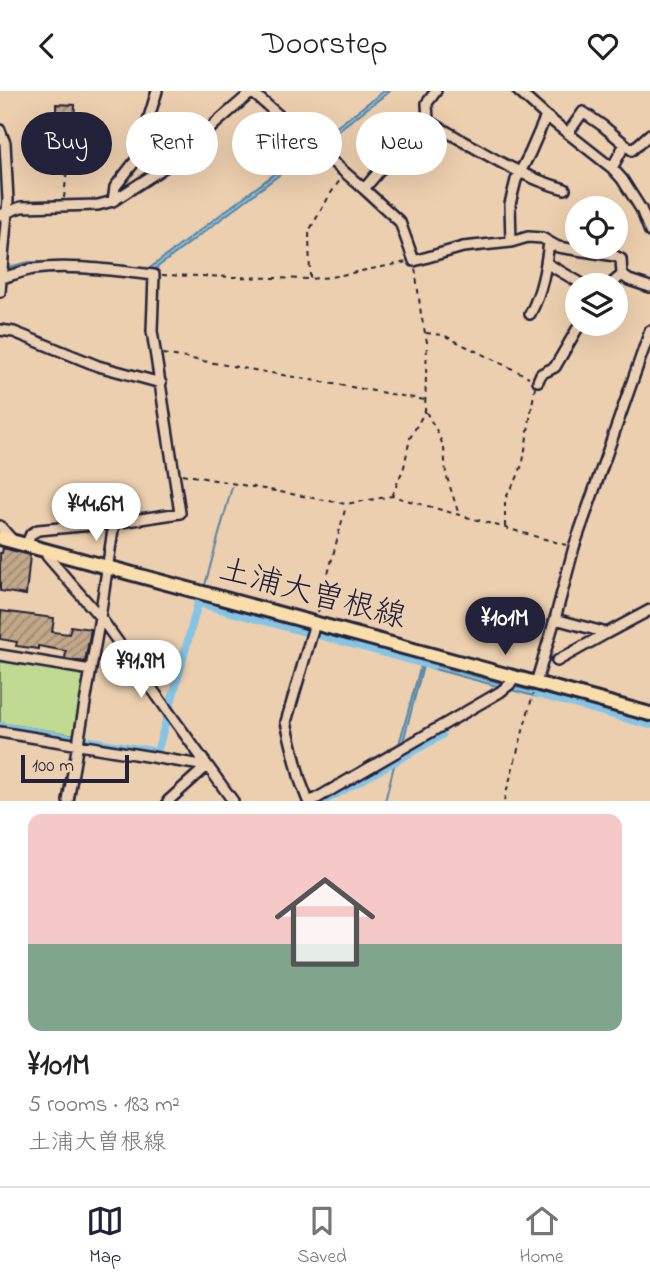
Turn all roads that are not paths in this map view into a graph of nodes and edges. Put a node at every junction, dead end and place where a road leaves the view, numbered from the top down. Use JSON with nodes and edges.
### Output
{"nodes":[{"id":1,"x":158,"y":91,"type":"edge"},
{"id":2,"x":436,"y":91,"type":"edge"},
{"id":3,"x":518,"y":91,"type":"edge"},
{"id":4,"x":252,"y":92,"type":"edge"},
{"id":5,"x":428,"y":112,"type":"edge"},
{"id":6,"x":546,"y":116,"type":"junction"},
{"id":7,"x":0,"y":131,"type":"edge"},
{"id":8,"x":447,"y":132,"type":"edge"},
{"id":9,"x":568,"y":133,"type":"junction"},
{"id":10,"x":650,"y":134,"type":"edge"},
{"id":11,"x":625,"y":144,"type":"junction"},
{"id":12,"x":612,"y":168,"type":"junction"},
{"id":13,"x":520,"y":172,"type":"junction"},
{"id":14,"x":376,"y":175,"type":"edge"},
{"id":15,"x":364,"y":189,"type":"junction"},
{"id":16,"x":565,"y":189,"type":"dead end"},
{"id":17,"x":113,"y":201,"type":"junction"},
{"id":18,"x":3,"y":213,"type":"edge"},
{"id":19,"x":650,"y":232,"type":"edge"},
{"id":20,"x":511,"y":242,"type":"junction"},
{"id":21,"x":549,"y":242,"type":"junction"},
{"id":22,"x":546,"y":264,"type":"junction"},
{"id":23,"x":622,"y":273,"type":"edge"},
{"id":24,"x":565,"y":274,"type":"edge"},
{"id":25,"x":2,"y":278,"type":"edge"},
{"id":26,"x":628,"y":279,"type":"edge"},
{"id":27,"x":650,"y":287,"type":"edge"},
{"id":28,"x":0,"y":292,"type":"edge"},
{"id":29,"x":530,"y":314,"type":"dead end"},
{"id":30,"x":0,"y":330,"type":"edge"},
{"id":31,"x":650,"y":331,"type":"edge"},
{"id":32,"x":573,"y":336,"type":"edge"},
{"id":33,"x":538,"y":381,"type":"road end"},
{"id":34,"x":161,"y":383,"type":"junction"},
{"id":35,"x":114,"y":523,"type":"junction"},
{"id":36,"x":0,"y":526,"type":"edge"},
{"id":37,"x":0,"y":538,"type":"edge"},
{"id":38,"x":20,"y":544,"type":"junction"},
{"id":39,"x":47,"y":556,"type":"dead end"},
{"id":40,"x":108,"y":567,"type":"junction"},
{"id":41,"x":650,"y":610,"type":"edge"},
{"id":42,"x":100,"y":617,"type":"junction"},
{"id":43,"x":555,"y":619,"type":"junction"},
{"id":44,"x":314,"y":623,"type":"junction"},
{"id":45,"x":605,"y":632,"type":"junction"},
{"id":46,"x":0,"y":655,"type":"edge"},
{"id":47,"x":557,"y":661,"type":"dead end"},
{"id":48,"x":91,"y":670,"type":"junction"},
{"id":49,"x":513,"y":677,"type":"junction"},
{"id":50,"x":536,"y":683,"type":"junction"},
{"id":51,"x":650,"y":714,"type":"edge"},
{"id":52,"x":0,"y":732,"type":"edge"},
{"id":53,"x":78,"y":744,"type":"junction"},
{"id":54,"x":206,"y":766,"type":"junction"},
{"id":55,"x":68,"y":801,"type":"edge"},
{"id":56,"x":168,"y":801,"type":"edge"},
{"id":57,"x":233,"y":801,"type":"edge"},
{"id":58,"x":310,"y":801,"type":"edge"}],
"edges":[{"from":1,"to":17,"type":"street"},
{"from":2,"to":5,"type":"street"},
{"from":3,"to":6,"type":"street"},
{"from":4,"to":15,"type":"street"},
{"from":4,"to":17,"type":"street"},
{"from":6,"to":9,"type":"street"},
{"from":6,"to":13,"type":"street"},
{"from":7,"to":18,"type":"street"},
{"from":8,"to":13,"type":"street"},
{"from":9,"to":11,"type":"street"},
{"from":9,"to":12,"type":"street"},
{"from":10,"to":11,"type":"street"},
{"from":11,"to":12,"type":"street"},
{"from":12,"to":19,"type":"street"},
{"from":13,"to":16,"type":"street"},
{"from":13,"to":20,"type":"street"},
{"from":14,"to":15,"type":"street"},
{"from":15,"to":20,"type":"street"},
{"from":17,"to":18,"type":"street"},
{"from":18,"to":25,"type":"street"},
{"from":20,"to":21,"type":"street"},
{"from":21,"to":22,"type":"street"},
{"from":21,"to":23,"type":"street"},
{"from":22,"to":24,"type":"street"},
{"from":22,"to":29,"type":"street"},
{"from":25,"to":28,"type":"street"},
{"from":25,"to":34,"type":"street"},
{"from":26,"to":27,"type":"street"},
{"from":30,"to":34,"type":"street"},
{"from":31,"to":43,"type":"street"},
{"from":32,"to":33,"type":"street"},
{"from":34,"to":35,"type":"street"},
{"from":35,"to":38,"type":"street"},
{"from":35,"to":40,"type":"street"},
{"from":36,"to":38,"type":"street"},
{"from":37,"to":38,"type":"main road","name":"土浦大曽根線"},
{"from":38,"to":40,"type":"main road","name":"土浦大曽根線"},
{"from":39,"to":42,"type":"street"},
{"from":40,"to":42,"type":"street"},
{"from":40,"to":44,"type":"main road","name":"土浦大曽根線"},
{"from":41,"to":45,"type":"street"},
{"from":42,"to":48,"type":"street"},
{"from":42,"to":54,"type":"street"},
{"from":43,"to":45,"type":"street"},
{"from":43,"to":50,"type":"street"},
{"from":44,"to":49,"type":"main road","name":"土浦大曽根線"},
{"from":44,"to":58,"type":"street"},
{"from":45,"to":47,"type":"street"},
{"from":46,"to":48,"type":"street"},
{"from":48,"to":53,"type":"street"},
{"from":49,"to":50,"type":"main road","name":"土浦大曽根線"},
{"from":49,"to":58,"type":"street"},
{"from":50,"to":51,"type":"main road","name":"土浦大曽根線"},
{"from":52,"to":53,"type":"street"},
{"from":53,"to":54,"type":"street"},
{"from":53,"to":55,"type":"street"},
{"from":54,"to":56,"type":"street"},
{"from":54,"to":57,"type":"street"}]}
